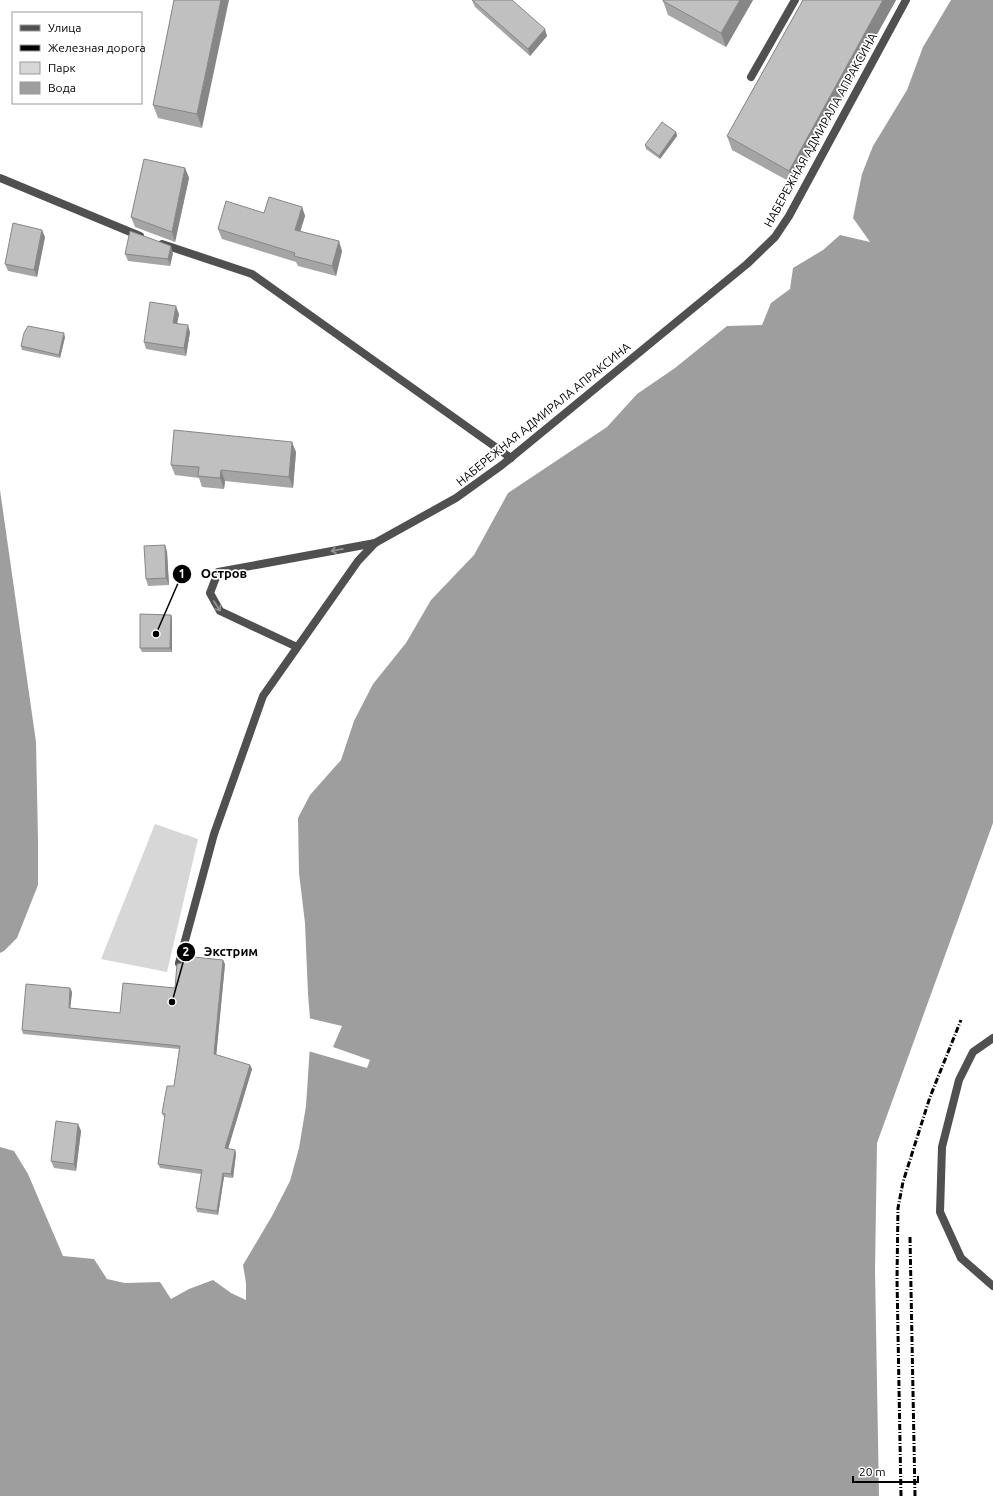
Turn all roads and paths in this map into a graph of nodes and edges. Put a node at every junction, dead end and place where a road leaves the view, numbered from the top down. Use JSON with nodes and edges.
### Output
{"nodes":[{"id":1,"x":795,"y":0,"type":"edge"},
{"id":2,"x":906,"y":0,"type":"edge"},
{"id":3,"x":751,"y":77,"type":"dead end"},
{"id":4,"x":0,"y":178,"type":"edge"},
{"id":5,"x":511,"y":458,"type":"junction"},
{"id":6,"x":375,"y":543,"type":"junction"},
{"id":7,"x":297,"y":647,"type":"junction"},
{"id":8,"x":179,"y":963,"type":"edge"},
{"id":9,"x":993,"y":1038,"type":"edge"},
{"id":10,"x":993,"y":1286,"type":"edge"}],
"edges":[{"from":1,"to":3,"type":"street"},
{"from":2,"to":5,"type":"street","name":"НАБЕРЕЖНАЯ АДМИРАЛА АПРАКСИНА"},
{"from":4,"to":5,"type":"street"},
{"from":5,"to":6,"type":"street","name":"НАБЕРЕЖНАЯ АДМИРАЛА АПРАКСИНА"},
{"from":6,"to":7,"type":"street","name":"НАБЕРЕЖНАЯ АДМИРАЛА АПРАКСИНА"},
{"from":6,"to":7,"type":"street","one_way":true},
{"from":7,"to":8,"type":"street","name":"НАБЕРЕЖНАЯ АДМИРАЛА АПРАКСИНА"},
{"from":9,"to":10,"type":"street"}]}
